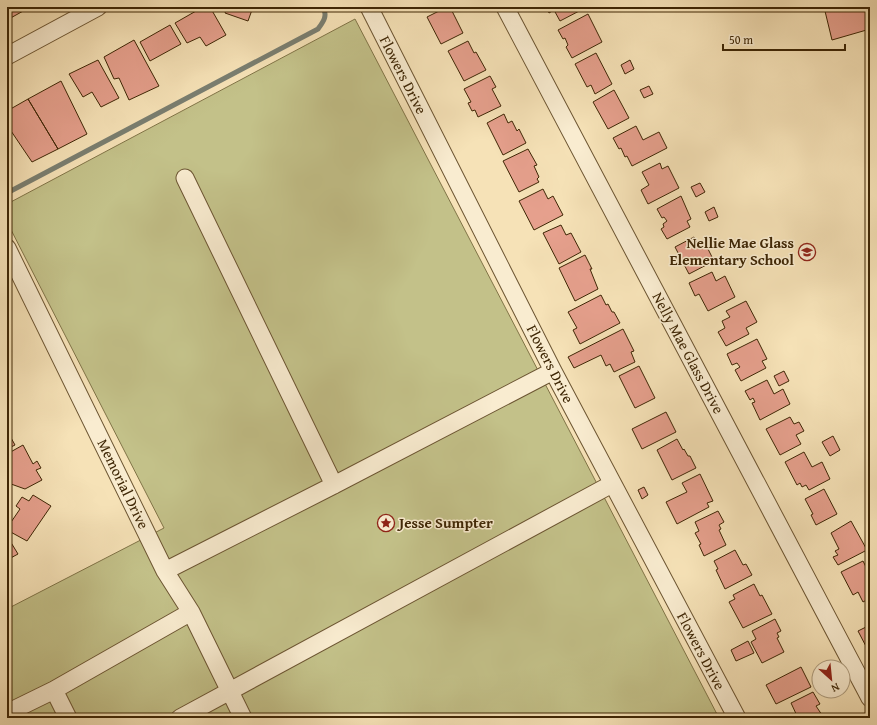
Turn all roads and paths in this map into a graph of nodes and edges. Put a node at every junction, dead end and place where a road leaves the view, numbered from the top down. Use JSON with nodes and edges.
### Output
{"nodes":[{"id":1,"x":98,"y":7,"type":"edge"},
{"id":2,"x":369,"y":7,"type":"edge"},
{"id":3,"x":505,"y":7,"type":"edge"},
{"id":4,"x":7,"y":56,"type":"edge"},
{"id":5,"x":185,"y":178,"type":"dead end"},
{"id":6,"x":7,"y":248,"type":"edge"},
{"id":7,"x":553,"y":371,"type":"junction"},
{"id":8,"x":612,"y":484,"type":"junction"},
{"id":9,"x":334,"y":485,"type":"junction"},
{"id":10,"x":165,"y":571,"type":"junction"},
{"id":11,"x":191,"y":612,"type":"junction"},
{"id":12,"x":54,"y":690,"type":"junction"},
{"id":13,"x":230,"y":691,"type":"junction"},
{"id":14,"x":870,"y":698,"type":"edge"},
{"id":15,"x":7,"y":714,"type":"edge"},
{"id":16,"x":68,"y":718,"type":"edge"},
{"id":17,"x":180,"y":718,"type":"edge"},
{"id":18,"x":243,"y":718,"type":"edge"},
{"id":19,"x":737,"y":718,"type":"edge"}],
"edges":[{"from":1,"to":4,"type":"street"},
{"from":2,"to":7,"type":"street","name":"Flowers Drive"},
{"from":3,"to":14,"type":"street","name":"Nelly Mae Glass Drive"},
{"from":5,"to":9,"type":"street"},
{"from":6,"to":10,"type":"street","name":"Memorial Drive"},
{"from":7,"to":8,"type":"street","name":"Flowers Drive"},
{"from":7,"to":9,"type":"street"},
{"from":8,"to":13,"type":"street"},
{"from":8,"to":19,"type":"street","name":"Flowers Drive"},
{"from":9,"to":10,"type":"street"},
{"from":10,"to":11,"type":"street","name":"Memorial Drive"},
{"from":11,"to":12,"type":"street"},
{"from":11,"to":13,"type":"street","name":"Memorial Drive"},
{"from":12,"to":15,"type":"street"},
{"from":12,"to":16,"type":"street"},
{"from":13,"to":17,"type":"street"},
{"from":13,"to":18,"type":"street","name":"Memorial Drive"}]}
